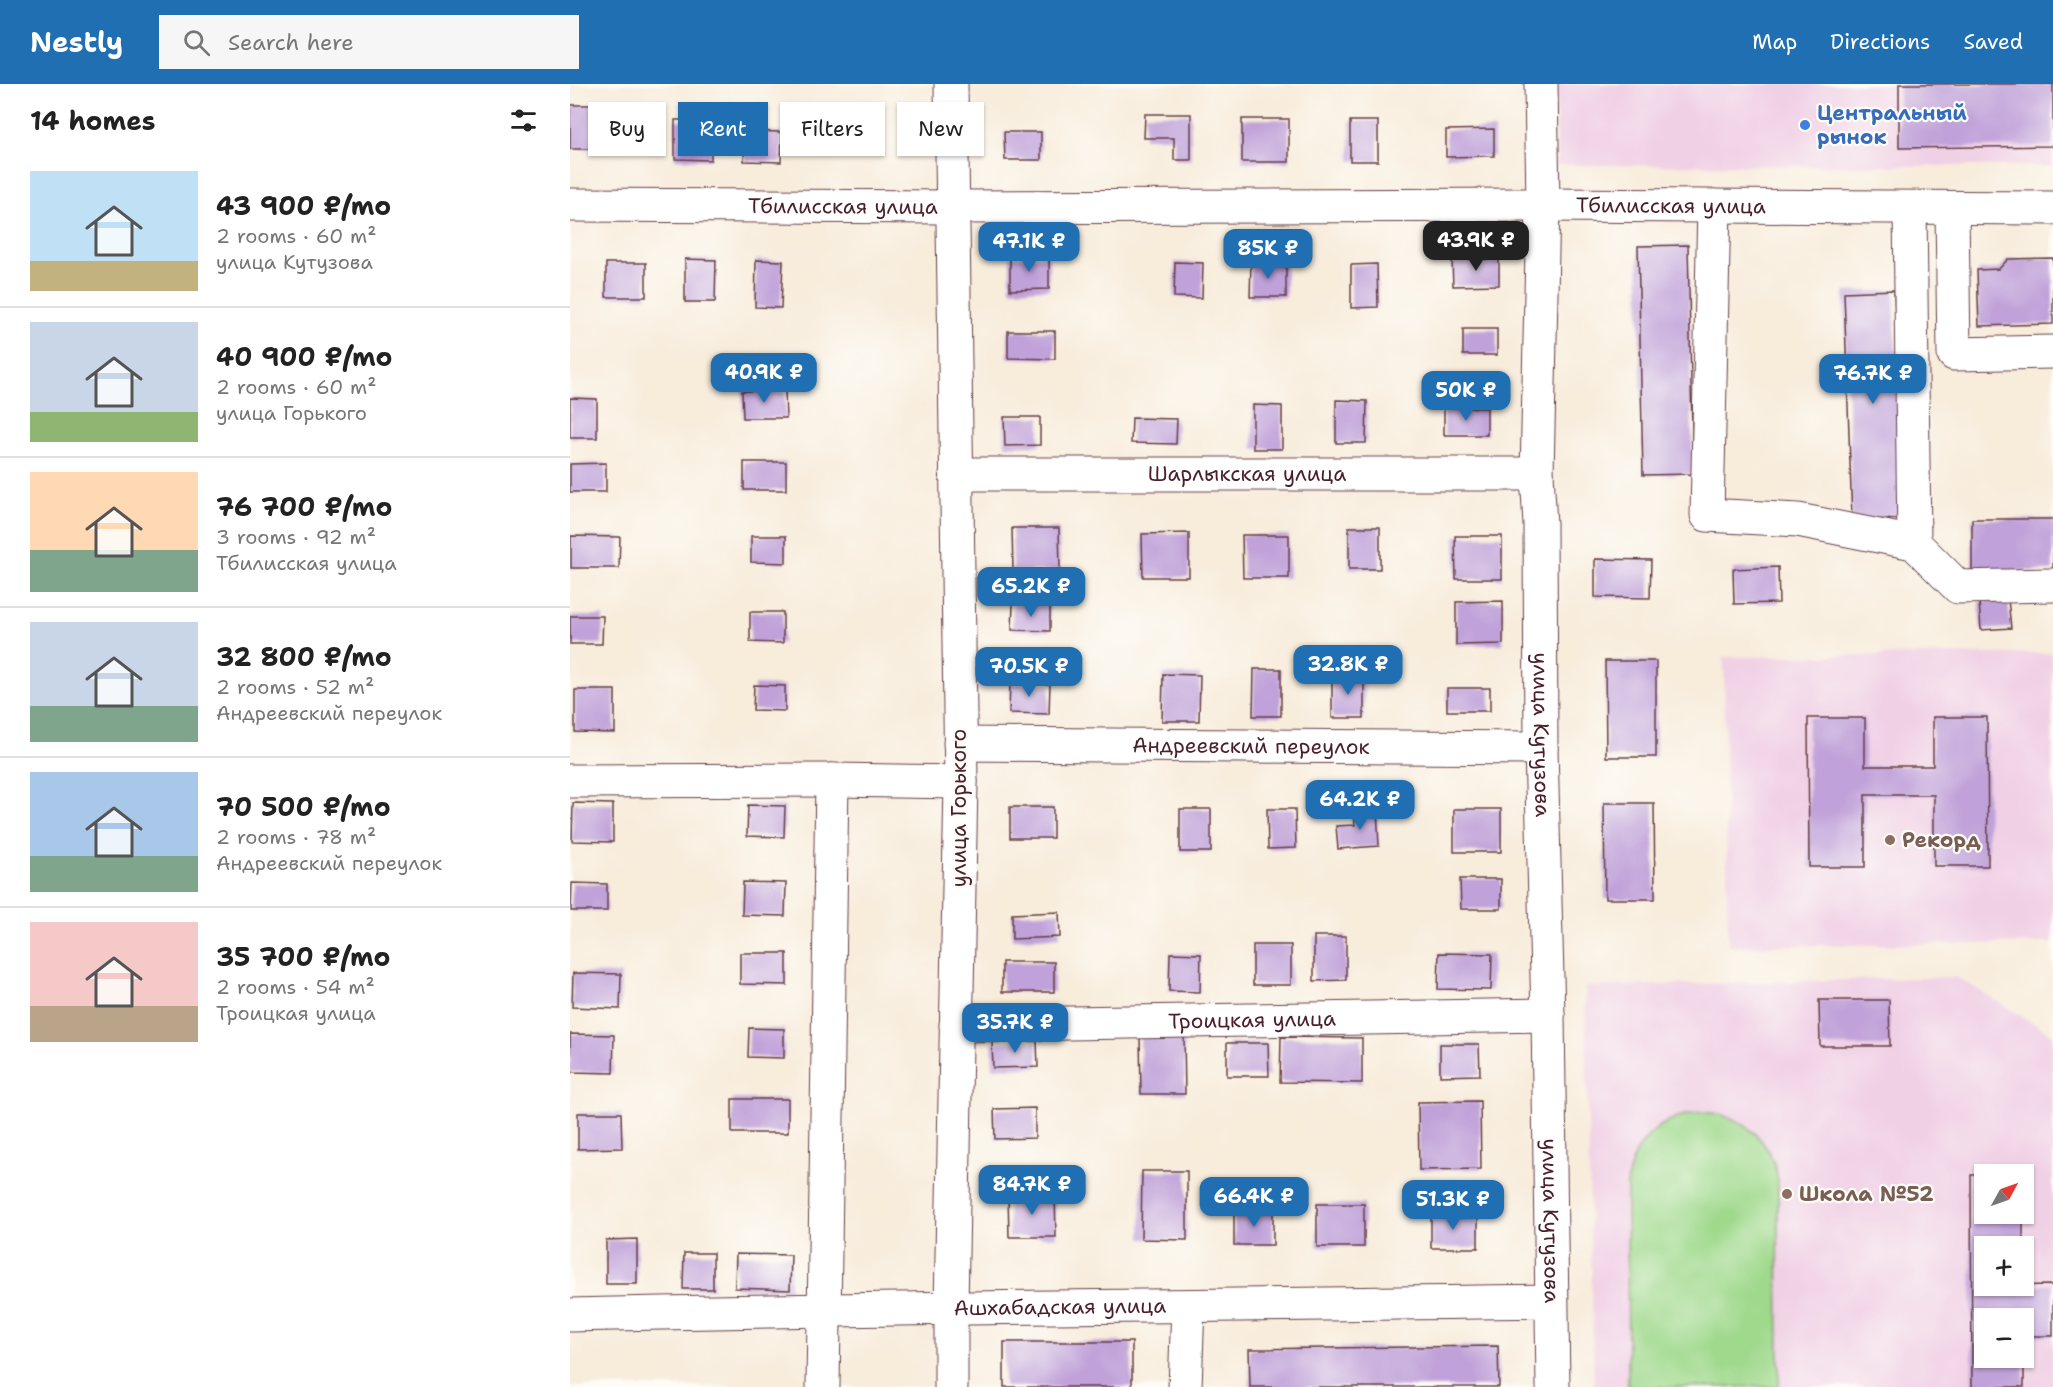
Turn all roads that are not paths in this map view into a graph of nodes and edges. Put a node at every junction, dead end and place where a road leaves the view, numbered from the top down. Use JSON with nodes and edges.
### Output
{"nodes":[{"id":1,"x":951,"y":84,"type":"edge"},
{"id":2,"x":1540,"y":84,"type":"edge"},
{"id":3,"x":570,"y":205,"type":"edge"},
{"id":4,"x":1543,"y":205,"type":"junction"},
{"id":5,"x":1714,"y":206,"type":"junction"},
{"id":6,"x":952,"y":207,"type":"junction"},
{"id":7,"x":1910,"y":208,"type":"junction"},
{"id":8,"x":1952,"y":208,"type":"junction"},
{"id":9,"x":2053,"y":208,"type":"edge"},
{"id":10,"x":2053,"y":352,"type":"edge"},
{"id":11,"x":957,"y":474,"type":"junction"},
{"id":12,"x":1537,"y":474,"type":"junction"},
{"id":13,"x":1914,"y":543,"type":"junction"},
{"id":14,"x":2053,"y":585,"type":"edge"},
{"id":15,"x":960,"y":744,"type":"junction"},
{"id":16,"x":1541,"y":748,"type":"junction"},
{"id":17,"x":832,"y":780,"type":"junction"},
{"id":18,"x":570,"y":781,"type":"edge"},
{"id":19,"x":961,"y":782,"type":"junction"},
{"id":20,"x":1548,"y":1015,"type":"junction"},
{"id":21,"x":956,"y":1024,"type":"junction"},
{"id":22,"x":1551,"y":1301,"type":"junction"},
{"id":23,"x":1188,"y":1307,"type":"junction"},
{"id":24,"x":823,"y":1308,"type":"junction"},
{"id":25,"x":951,"y":1308,"type":"junction"},
{"id":26,"x":570,"y":1315,"type":"edge"},
{"id":27,"x":823,"y":1387,"type":"edge"},
{"id":28,"x":951,"y":1387,"type":"edge"},
{"id":29,"x":1185,"y":1387,"type":"edge"},
{"id":30,"x":1553,"y":1387,"type":"edge"}],
"edges":[{"from":1,"to":6,"type":"street","name":"улица Горького"},
{"from":2,"to":4,"type":"street","name":"улица Кутузова"},
{"from":3,"to":6,"type":"street","name":"Тбилисская улица"},
{"from":4,"to":5,"type":"street","name":"Тбилисская улица"},
{"from":4,"to":6,"type":"street","name":"Тбилисская улица"},
{"from":4,"to":12,"type":"street","name":"улица Кутузова"},
{"from":5,"to":7,"type":"street","name":"Тбилисская улица"},
{"from":5,"to":13,"type":"street"},
{"from":6,"to":11,"type":"street","name":"улица Горького"},
{"from":7,"to":8,"type":"street","name":"Тбилисская улица"},
{"from":7,"to":13,"type":"street"},
{"from":8,"to":9,"type":"street","name":"Тбилисская улица"},
{"from":8,"to":10,"type":"street"},
{"from":11,"to":12,"type":"street","name":"Шарлыкская улица"},
{"from":11,"to":15,"type":"street","name":"улица Горького"},
{"from":12,"to":16,"type":"street","name":"улица Кутузова"},
{"from":13,"to":14,"type":"street"},
{"from":15,"to":16,"type":"street","name":"Андреевский переулок"},
{"from":15,"to":19,"type":"street","name":"улица Горького"},
{"from":16,"to":20,"type":"street","name":"улица Кутузова"},
{"from":17,"to":18,"type":"street"},
{"from":17,"to":19,"type":"street"},
{"from":17,"to":24,"type":"street"},
{"from":19,"to":21,"type":"street","name":"улица Горького"},
{"from":20,"to":21,"type":"street","name":"Троицкая улица"},
{"from":20,"to":22,"type":"street","name":"улица Кутузова"},
{"from":21,"to":25,"type":"street","name":"улица Горького"},
{"from":22,"to":23,"type":"street","name":"Ашхабадская улица"},
{"from":22,"to":30,"type":"street","name":"улица Кутузова"},
{"from":23,"to":25,"type":"street","name":"Ашхабадская улица"},
{"from":23,"to":29,"type":"street"},
{"from":24,"to":25,"type":"street","name":"Ашхабадская улица"},
{"from":24,"to":26,"type":"street","name":"Ашхабадская улица"},
{"from":24,"to":27,"type":"street"},
{"from":25,"to":28,"type":"street","name":"улица Горького"}]}
